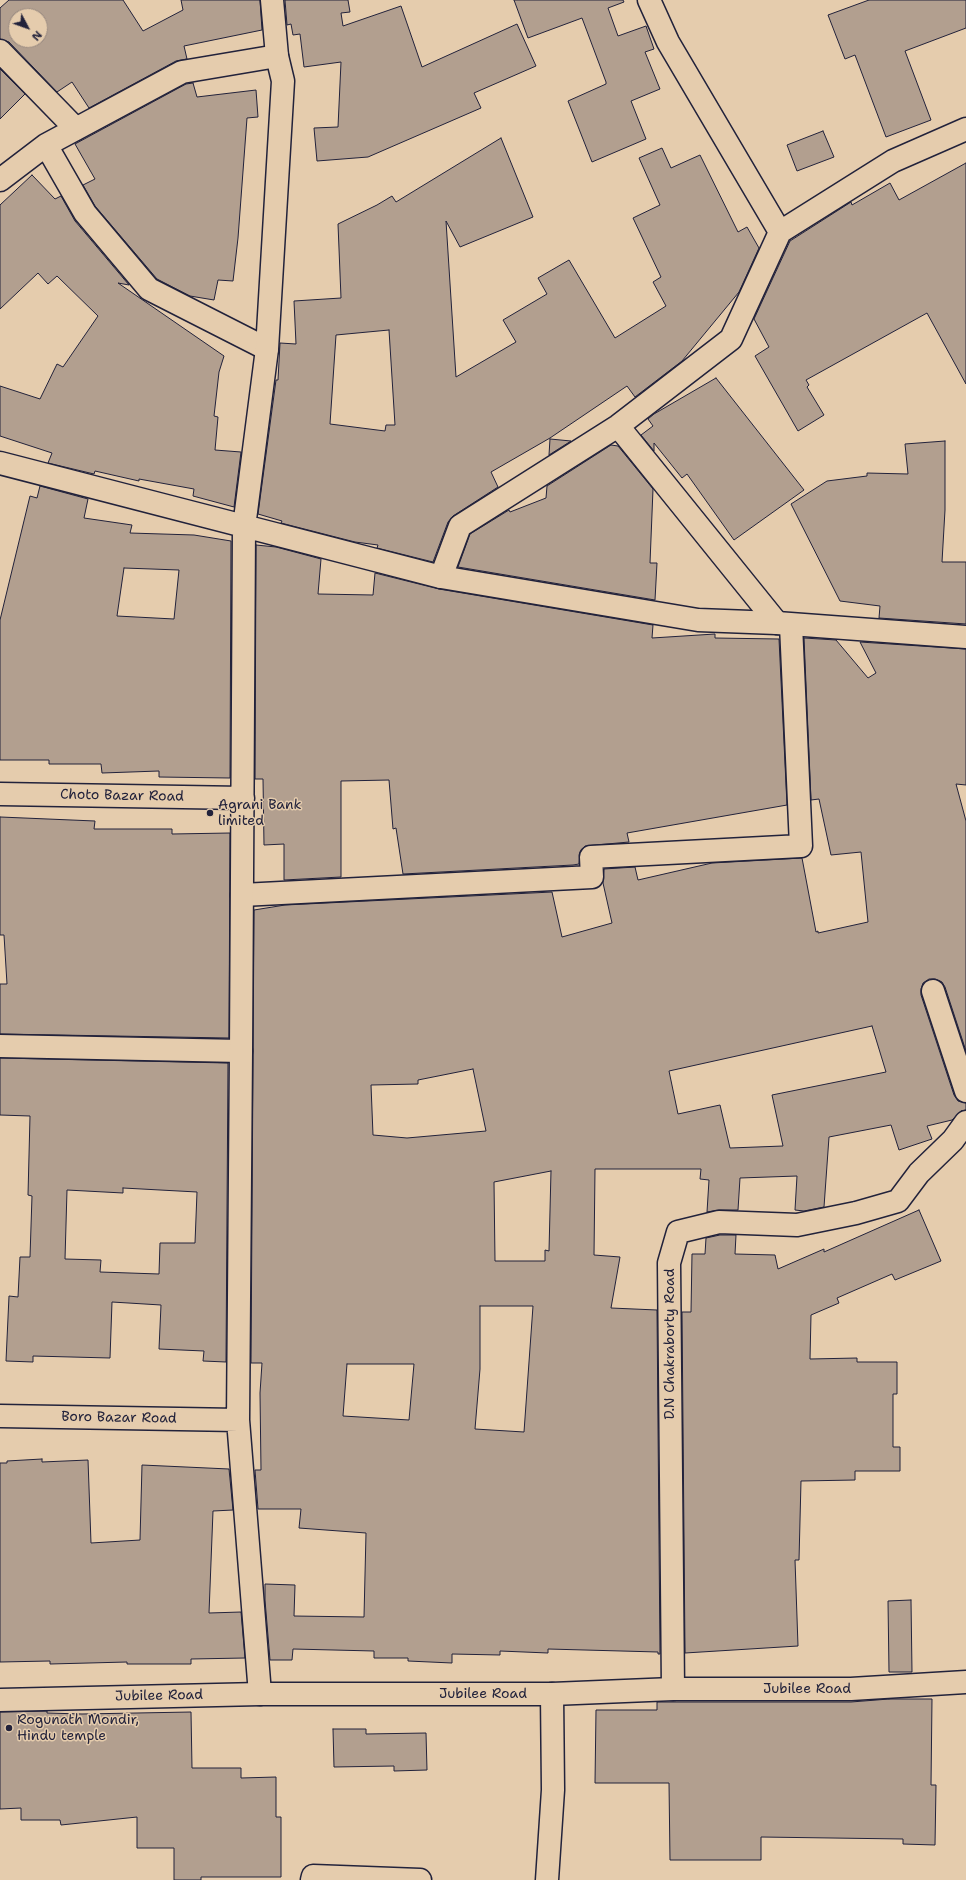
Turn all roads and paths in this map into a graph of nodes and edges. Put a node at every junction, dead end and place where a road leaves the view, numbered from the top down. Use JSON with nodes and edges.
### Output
{"nodes":[{"id":1,"x":272,"y":0,"type":"edge"},
{"id":2,"x":649,"y":0,"type":"edge"},
{"id":3,"x":0,"y":51,"type":"edge"},
{"id":4,"x":277,"y":56,"type":"junction"},
{"id":5,"x":76,"y":129,"type":"junction"},
{"id":6,"x":966,"y":129,"type":"edge"},
{"id":7,"x":46,"y":145,"type":"junction"},
{"id":8,"x":0,"y":180,"type":"edge"},
{"id":9,"x":780,"y":232,"type":"junction"},
{"id":10,"x":267,"y":349,"type":"junction"},
{"id":11,"x":618,"y":426,"type":"junction"},
{"id":12,"x":0,"y":463,"type":"edge"},
{"id":13,"x":244,"y":527,"type":"junction"},
{"id":14,"x":441,"y":577,"type":"junction"},
{"id":15,"x":784,"y":624,"type":"junction"},
{"id":16,"x":966,"y":637,"type":"edge"},
{"id":17,"x":0,"y":794,"type":"edge"},
{"id":18,"x":243,"y":798,"type":"junction"},
{"id":19,"x":242,"y":896,"type":"junction"},
{"id":20,"x":933,"y":991,"type":"dead end"},
{"id":21,"x":0,"y":1046,"type":"edge"},
{"id":22,"x":240,"y":1051,"type":"junction"},
{"id":23,"x":966,"y":1091,"type":"edge"},
{"id":24,"x":966,"y":1122,"type":"edge"},
{"id":25,"x":0,"y":1416,"type":"edge"},
{"id":26,"x":238,"y":1420,"type":"junction"},
{"id":27,"x":966,"y":1682,"type":"edge"},
{"id":28,"x":674,"y":1689,"type":"junction"},
{"id":29,"x":260,"y":1694,"type":"junction"},
{"id":30,"x":552,"y":1694,"type":"junction"},
{"id":31,"x":0,"y":1700,"type":"edge"},
{"id":32,"x":312,"y":1880,"type":"edge"},
{"id":33,"x":420,"y":1880,"type":"edge"},
{"id":34,"x":547,"y":1880,"type":"edge"}],
"edges":[{"from":1,"to":4,"type":"street"},
{"from":2,"to":9,"type":"street"},
{"from":3,"to":5,"type":"street"},
{"from":4,"to":5,"type":"street"},
{"from":4,"to":10,"type":"street"},
{"from":5,"to":7,"type":"street"},
{"from":6,"to":9,"type":"street"},
{"from":7,"to":8,"type":"street"},
{"from":7,"to":10,"type":"street"},
{"from":9,"to":11,"type":"street"},
{"from":10,"to":13,"type":"street"},
{"from":11,"to":14,"type":"street"},
{"from":11,"to":15,"type":"street"},
{"from":12,"to":13,"type":"street"},
{"from":13,"to":14,"type":"street"},
{"from":13,"to":18,"type":"street"},
{"from":14,"to":15,"type":"street"},
{"from":15,"to":16,"type":"street"},
{"from":15,"to":19,"type":"street"},
{"from":17,"to":18,"type":"street","name":"Choto Bazar Road"},
{"from":18,"to":19,"type":"street"},
{"from":19,"to":22,"type":"street"},
{"from":20,"to":23,"type":"street"},
{"from":21,"to":22,"type":"street"},
{"from":22,"to":26,"type":"street"},
{"from":24,"to":28,"type":"street","name":"D.N Chakraborty Road"},
{"from":25,"to":26,"type":"street","name":"Boro Bazar Road"},
{"from":26,"to":29,"type":"street"},
{"from":27,"to":28,"type":"street","name":"Jubilee Road"},
{"from":28,"to":30,"type":"street","name":"Jubilee Road"},
{"from":29,"to":30,"type":"street","name":"Jubilee Road"},
{"from":29,"to":31,"type":"street","name":"Jubilee Road"},
{"from":30,"to":34,"type":"street"},
{"from":32,"to":33,"type":"street"}]}
